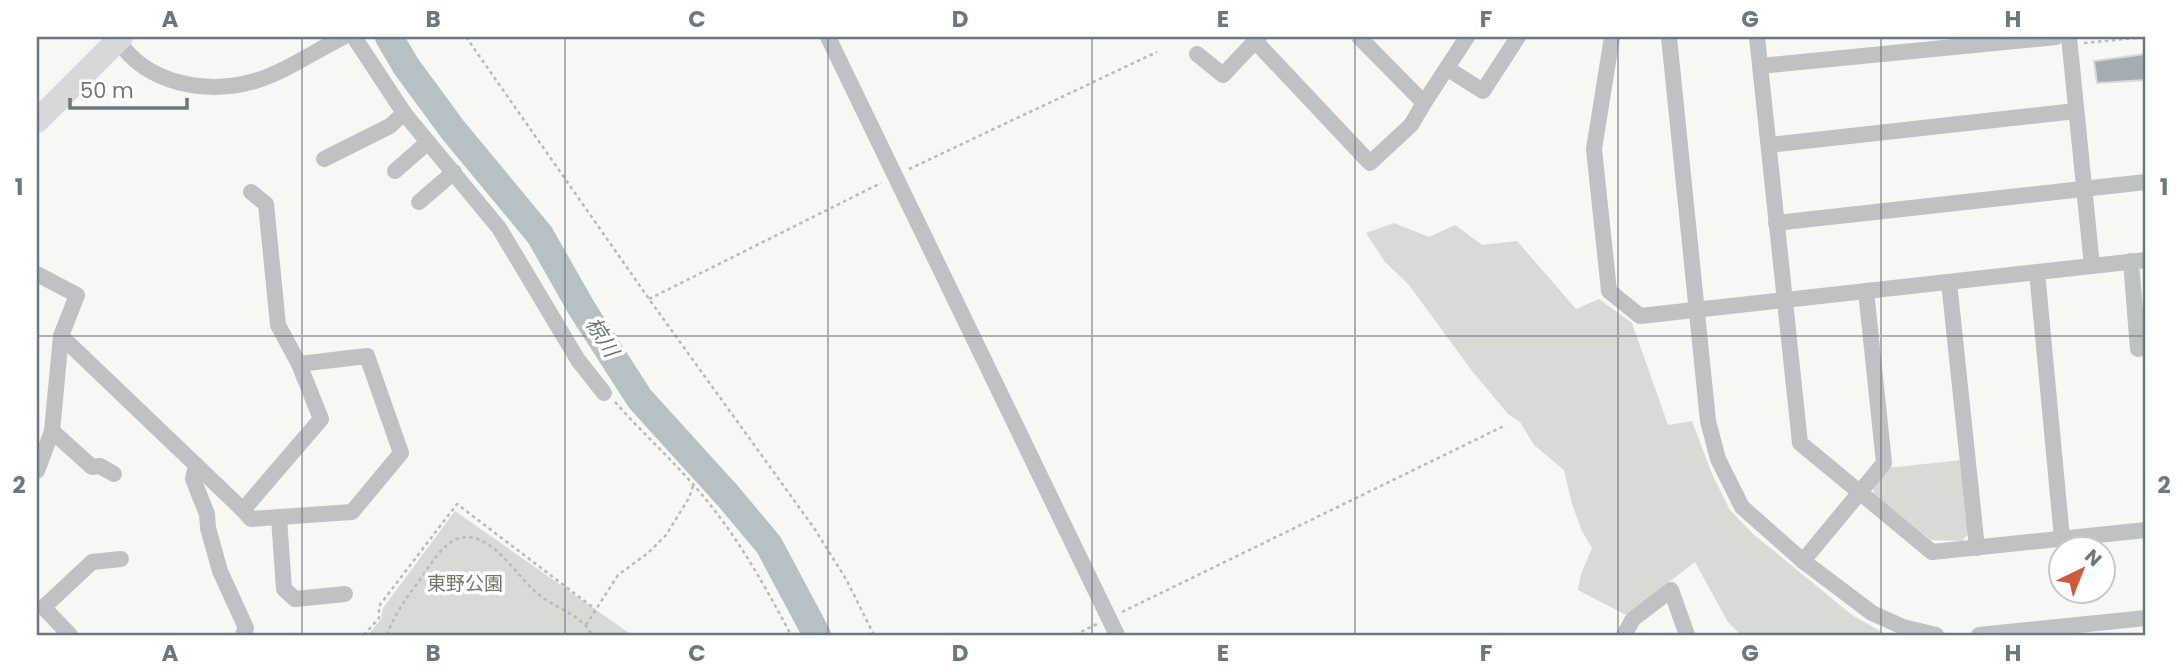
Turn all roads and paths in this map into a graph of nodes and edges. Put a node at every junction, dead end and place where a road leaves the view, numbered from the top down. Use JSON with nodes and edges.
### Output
{"nodes":[{"id":1,"x":343,"y":37,"type":"edge"},
{"id":2,"x":354,"y":37,"type":"edge"},
{"id":3,"x":466,"y":37,"type":"edge"},
{"id":4,"x":828,"y":37,"type":"edge"},
{"id":5,"x":1359,"y":37,"type":"edge"},
{"id":6,"x":1467,"y":37,"type":"edge"},
{"id":7,"x":1518,"y":37,"type":"edge"},
{"id":8,"x":1612,"y":37,"type":"edge"},
{"id":9,"x":1669,"y":37,"type":"edge"},
{"id":10,"x":1757,"y":37,"type":"edge"},
{"id":11,"x":2056,"y":37,"type":"edge"},
{"id":12,"x":2146,"y":37,"type":"edge"},
{"id":13,"x":119,"y":38,"type":"edge"},
{"id":14,"x":1257,"y":39,"type":"edge"},
{"id":15,"x":2075,"y":40,"type":"edge"},
{"id":16,"x":1157,"y":52,"type":"dead end"},
{"id":17,"x":1197,"y":54,"type":"dead end"},
{"id":18,"x":1760,"y":66,"type":"junction"},
{"id":19,"x":1448,"y":69,"type":"junction"},
{"id":20,"x":1424,"y":103,"type":"junction"},
{"id":21,"x":2076,"y":111,"type":"junction"},
{"id":22,"x":404,"y":113,"type":"junction"},
{"id":23,"x":37,"y":121,"type":"edge"},
{"id":24,"x":428,"y":142,"type":"junction"},
{"id":25,"x":1769,"y":145,"type":"junction"},
{"id":26,"x":324,"y":159,"type":"dead end"},
{"id":27,"x":395,"y":170,"type":"dead end"},
{"id":28,"x":454,"y":172,"type":"junction"},
{"id":29,"x":895,"y":176,"type":"junction"},
{"id":30,"x":2146,"y":182,"type":"edge"},
{"id":31,"x":2083,"y":188,"type":"junction"},
{"id":32,"x":251,"y":192,"type":"dead end"},
{"id":33,"x":419,"y":202,"type":"dead end"},
{"id":34,"x":1776,"y":223,"type":"junction"},
{"id":35,"x":2139,"y":261,"type":"edge"},
{"id":36,"x":2092,"y":266,"type":"junction"},
{"id":37,"x":2037,"y":272,"type":"junction"},
{"id":38,"x":37,"y":274,"type":"edge"},
{"id":39,"x":1949,"y":282,"type":"junction"},
{"id":40,"x":1866,"y":291,"type":"junction"},
{"id":41,"x":649,"y":299,"type":"junction"},
{"id":42,"x":1784,"y":301,"type":"junction"},
{"id":43,"x":1699,"y":310,"type":"junction"},
{"id":44,"x":61,"y":336,"type":"junction"},
{"id":45,"x":2138,"y":349,"type":"dead end"},
{"id":46,"x":299,"y":363,"type":"junction"},
{"id":47,"x":604,"y":393,"type":"joint"},
{"id":48,"x":1506,"y":425,"type":"dead end"},
{"id":49,"x":52,"y":431,"type":"junction"},
{"id":50,"x":196,"y":465,"type":"junction"},
{"id":51,"x":37,"y":471,"type":"edge"},
{"id":52,"x":114,"y":474,"type":"dead end"},
{"id":53,"x":693,"y":486,"type":"junction"},
{"id":54,"x":1858,"y":493,"type":"junction"},
{"id":55,"x":243,"y":510,"type":"junction"},
{"id":56,"x":279,"y":518,"type":"junction"},
{"id":57,"x":2146,"y":530,"type":"edge"},
{"id":58,"x":2062,"y":536,"type":"edge"},
{"id":59,"x":2083,"y":536,"type":"edge"},
{"id":60,"x":2046,"y":540,"type":"edge"},
{"id":61,"x":1977,"y":548,"type":"junction"},
{"id":62,"x":121,"y":559,"type":"dead end"},
{"id":63,"x":1803,"y":561,"type":"junction"},
{"id":64,"x":345,"y":594,"type":"dead end"},
{"id":65,"x":41,"y":607,"type":"edge"},
{"id":66,"x":595,"y":609,"type":"junction"},
{"id":67,"x":2146,"y":618,"type":"edge"},
{"id":68,"x":1109,"y":619,"type":"junction"},
{"id":69,"x":585,"y":625,"type":"junction"},
{"id":70,"x":70,"y":635,"type":"edge"},
{"id":71,"x":243,"y":635,"type":"edge"},
{"id":72,"x":365,"y":635,"type":"edge"},
{"id":73,"x":387,"y":635,"type":"edge"},
{"id":74,"x":592,"y":635,"type":"edge"},
{"id":75,"x":791,"y":635,"type":"edge"},
{"id":76,"x":874,"y":635,"type":"edge"},
{"id":77,"x":1075,"y":635,"type":"edge"},
{"id":78,"x":1117,"y":635,"type":"edge"},
{"id":79,"x":1624,"y":635,"type":"edge"},
{"id":80,"x":1687,"y":635,"type":"edge"},
{"id":81,"x":1936,"y":635,"type":"edge"},
{"id":82,"x":1979,"y":635,"type":"edge"}],
"edges":[{"from":1,"to":13,"type":"street"},
{"from":2,"to":22,"type":"street"},
{"from":3,"to":41,"type":"path"},
{"from":4,"to":29,"type":"street"},
{"from":5,"to":20,"type":"street"},
{"from":6,"to":19,"type":"street"},
{"from":7,"to":19,"type":"street"},
{"from":8,"to":43,"type":"street"},
{"from":9,"to":43,"type":"street"},
{"from":10,"to":18,"type":"street"},
{"from":11,"to":18,"type":"street"},
{"from":12,"to":15,"type":"path"},
{"from":13,"to":23,"type":"highway"},
{"from":14,"to":17,"type":"street"},
{"from":14,"to":20,"type":"street"},
{"from":15,"to":21,"type":"street"},
{"from":16,"to":29,"type":"path"},
{"from":18,"to":25,"type":"street"},
{"from":19,"to":20,"type":"street"},
{"from":21,"to":25,"type":"street"},
{"from":21,"to":31,"type":"street"},
{"from":22,"to":24,"type":"street"},
{"from":22,"to":26,"type":"street"},
{"from":24,"to":27,"type":"street"},
{"from":24,"to":28,"type":"street"},
{"from":25,"to":34,"type":"street"},
{"from":28,"to":33,"type":"street"},
{"from":28,"to":47,"type":"street"},
{"from":29,"to":41,"type":"path"},
{"from":29,"to":68,"type":"street"},
{"from":30,"to":31,"type":"street"},
{"from":31,"to":34,"type":"street"},
{"from":31,"to":36,"type":"street"},
{"from":32,"to":46,"type":"street"},
{"from":34,"to":42,"type":"street"},
{"from":35,"to":36,"type":"street"},
{"from":35,"to":45,"type":"street"},
{"from":36,"to":37,"type":"street"},
{"from":37,"to":39,"type":"street"},
{"from":37,"to":58,"type":"street"},
{"from":38,"to":44,"type":"street"},
{"from":39,"to":40,"type":"street"},
{"from":39,"to":61,"type":"street"},
{"from":40,"to":42,"type":"street"},
{"from":40,"to":54,"type":"street"},
{"from":41,"to":76,"type":"path"},
{"from":42,"to":43,"type":"street"},
{"from":42,"to":54,"type":"street"},
{"from":43,"to":63,"type":"street"},
{"from":44,"to":49,"type":"street"},
{"from":44,"to":50,"type":"street"},
{"from":46,"to":55,"type":"street"},
{"from":46,"to":56,"type":"street"},
{"from":47,"to":53,"type":"path"},
{"from":48,"to":68,"type":"path"},
{"from":49,"to":51,"type":"street"},
{"from":49,"to":52,"type":"street"},
{"from":50,"to":55,"type":"street"},
{"from":50,"to":71,"type":"street"},
{"from":53,"to":66,"type":"path"},
{"from":53,"to":75,"type":"path"},
{"from":54,"to":61,"type":"street"},
{"from":54,"to":63,"type":"street"},
{"from":55,"to":56,"type":"street"},
{"from":56,"to":64,"type":"street"},
{"from":57,"to":59,"type":"street"},
{"from":60,"to":61,"type":"street"},
{"from":62,"to":65,"type":"street"},
{"from":63,"to":81,"type":"street"},
{"from":65,"to":70,"type":"street"},
{"from":66,"to":69,"type":"path"},
{"from":66,"to":72,"type":"path"},
{"from":67,"to":82,"type":"street"},
{"from":68,"to":77,"type":"path"},
{"from":68,"to":78,"type":"street"},
{"from":69,"to":73,"type":"path"},
{"from":69,"to":74,"type":"path"},
{"from":79,"to":80,"type":"street"}]}
